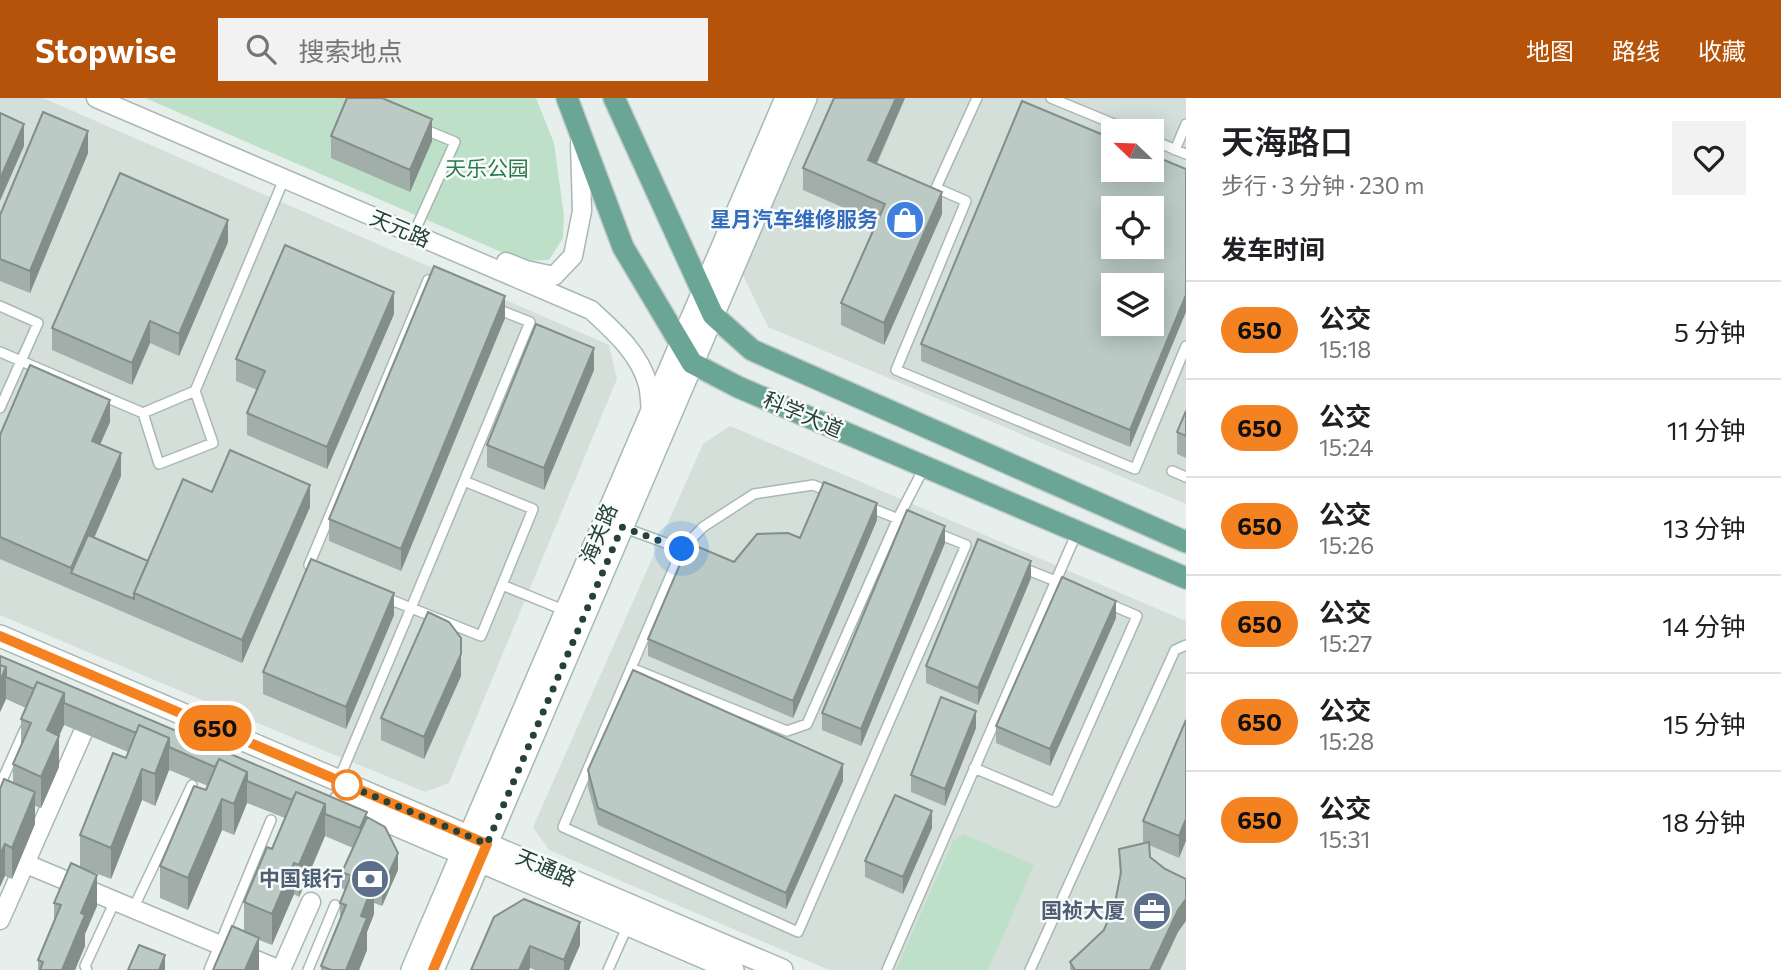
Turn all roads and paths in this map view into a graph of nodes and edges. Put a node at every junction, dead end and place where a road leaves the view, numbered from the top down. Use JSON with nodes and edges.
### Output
{"nodes":[{"id":1,"x":96,"y":98,"type":"edge"},
{"id":2,"x":126,"y":98,"type":"edge"},
{"id":3,"x":567,"y":98,"type":"edge"},
{"id":4,"x":614,"y":98,"type":"edge"},
{"id":5,"x":786,"y":98,"type":"edge"},
{"id":6,"x":806,"y":98,"type":"edge"},
{"id":7,"x":977,"y":98,"type":"edge"},
{"id":8,"x":1051,"y":98,"type":"edge"},
{"id":9,"x":1102,"y":119,"type":"edge"},
{"id":10,"x":408,"y":122,"type":"edge"},
{"id":11,"x":1186,"y":124,"type":"edge"},
{"id":12,"x":580,"y":132,"type":"junction"},
{"id":13,"x":1164,"y":145,"type":"edge"},
{"id":14,"x":1175,"y":149,"type":"junction"},
{"id":15,"x":1186,"y":154,"type":"edge"},
{"id":16,"x":284,"y":179,"type":"junction"},
{"id":17,"x":416,"y":229,"type":"junction"},
{"id":18,"x":453,"y":291,"type":"edge"},
{"id":19,"x":703,"y":292,"type":"junction"},
{"id":20,"x":0,"y":306,"type":"edge"},
{"id":21,"x":492,"y":306,"type":"edge"},
{"id":22,"x":713,"y":315,"type":"junction"},
{"id":23,"x":681,"y":343,"type":"junction"},
{"id":24,"x":1186,"y":346,"type":"edge"},
{"id":25,"x":0,"y":352,"type":"edge"},
{"id":26,"x":21,"y":361,"type":"junction"},
{"id":27,"x":692,"y":363,"type":"junction"},
{"id":28,"x":195,"y":391,"type":"junction"},
{"id":29,"x":0,"y":408,"type":"edge"},
{"id":30,"x":652,"y":412,"type":"junction"},
{"id":31,"x":143,"y":413,"type":"junction"},
{"id":32,"x":924,"y":466,"type":"junction"},
{"id":33,"x":1172,"y":471,"type":"dead end"},
{"id":34,"x":1186,"y":477,"type":"edge"},
{"id":35,"x":464,"y":481,"type":"junction"},
{"id":36,"x":837,"y":495,"type":"edge"},
{"id":37,"x":862,"y":504,"type":"edge"},
{"id":38,"x":898,"y":518,"type":"junction"},
{"id":39,"x":622,"y":527,"type":"junction"},
{"id":40,"x":1077,"y":532,"type":"junction"},
{"id":41,"x":1186,"y":542,"type":"edge"},
{"id":42,"x":966,"y":545,"type":"junction"},
{"id":43,"x":682,"y":549,"type":"junction"},
{"id":44,"x":979,"y":550,"type":"edge"},
{"id":45,"x":1017,"y":565,"type":"edge"},
{"id":46,"x":322,"y":570,"type":"edge"},
{"id":47,"x":1186,"y":578,"type":"edge"},
{"id":48,"x":1056,"y":581,"type":"junction"},
{"id":49,"x":502,"y":585,"type":"junction"},
{"id":50,"x":1067,"y":586,"type":"edge"},
{"id":51,"x":373,"y":592,"type":"edge"},
{"id":52,"x":1102,"y":601,"type":"edge"},
{"id":53,"x":411,"y":608,"type":"junction"},
{"id":54,"x":566,"y":611,"type":"junction"},
{"id":55,"x":0,"y":636,"type":"edge"},
{"id":56,"x":1186,"y":645,"type":"edge"},
{"id":57,"x":0,"y":656,"type":"edge"},
{"id":58,"x":631,"y":668,"type":"junction"},
{"id":59,"x":99,"y":698,"type":"junction"},
{"id":60,"x":30,"y":719,"type":"edge"},
{"id":61,"x":974,"y":768,"type":"junction"},
{"id":62,"x":338,"y":781,"type":"junction"},
{"id":63,"x":0,"y":785,"type":"edge"},
{"id":64,"x":192,"y":785,"type":"edge"},
{"id":65,"x":271,"y":820,"type":"dead end"},
{"id":66,"x":475,"y":849,"type":"junction"},
{"id":67,"x":24,"y":863,"type":"junction"},
{"id":68,"x":114,"y":901,"type":"junction"},
{"id":69,"x":312,"y":902,"type":"dead end"},
{"id":70,"x":335,"y":905,"type":"dead end"},
{"id":71,"x":134,"y":909,"type":"junction"},
{"id":72,"x":0,"y":920,"type":"edge"},
{"id":73,"x":628,"y":925,"type":"junction"},
{"id":74,"x":220,"y":945,"type":"junction"},
{"id":75,"x":87,"y":970,"type":"edge"},
{"id":76,"x":209,"y":970,"type":"edge"},
{"id":77,"x":280,"y":970,"type":"edge"},
{"id":78,"x":308,"y":970,"type":"edge"},
{"id":79,"x":412,"y":970,"type":"edge"},
{"id":80,"x":433,"y":970,"type":"edge"},
{"id":81,"x":608,"y":970,"type":"edge"},
{"id":82,"x":733,"y":970,"type":"edge"},
{"id":83,"x":782,"y":970,"type":"edge"},
{"id":84,"x":887,"y":970,"type":"edge"},
{"id":85,"x":1030,"y":970,"type":"edge"}],
"edges":[{"from":1,"to":16,"type":"street","name":"天元路"},
{"from":2,"to":17,"type":"street","name":"天元路"},
{"from":3,"to":12,"type":"main road"},
{"from":4,"to":19,"type":"main road","name":"科学大道"},
{"from":5,"to":19,"type":"main road","name":"海关路"},
{"from":6,"to":22,"type":"main road","name":"海关路"},
{"from":7,"to":24,"type":"lane"},
{"from":8,"to":9,"type":"lane"},
{"from":10,"to":17,"type":"lane"},
{"from":11,"to":14,"type":"lane"},
{"from":12,"to":17,"type":"street","name":"天元路"},
{"from":12,"to":23,"type":"main road"},
{"from":13,"to":14,"type":"lane"},
{"from":14,"to":15,"type":"lane"},
{"from":16,"to":17,"type":"street","name":"天元路"},
{"from":16,"to":28,"type":"lane"},
{"from":17,"to":30,"type":"street","name":"天元路"},
{"from":18,"to":46,"type":"lane"},
{"from":19,"to":22,"type":"main road","name":"科学大道"},
{"from":19,"to":23,"type":"main road","name":"海关路"},
{"from":20,"to":26,"type":"lane"},
{"from":21,"to":35,"type":"lane"},
{"from":22,"to":27,"type":"main road","name":"海关路"},
{"from":22,"to":41,"type":"main road","name":"科学大道"},
{"from":23,"to":27,"type":"main road"},
{"from":23,"to":30,"type":"main road","name":"海关路"},
{"from":25,"to":26,"type":"lane"},
{"from":26,"to":29,"type":"lane"},
{"from":26,"to":31,"type":"lane"},
{"from":27,"to":32,"type":"main road","name":"科学大道"},
{"from":27,"to":39,"type":"main road","name":"海关路"},
{"from":28,"to":31,"type":"lane"},
{"from":28,"to":31,"type":"lane"},
{"from":30,"to":54,"type":"main road","name":"海关路"},
{"from":32,"to":38,"type":"lane"},
{"from":32,"to":40,"type":"main road","name":"科学大道"},
{"from":33,"to":34,"type":"lane"},
{"from":35,"to":49,"type":"lane"},
{"from":35,"to":53,"type":"lane"},
{"from":36,"to":43,"type":"lane"},
{"from":37,"to":38,"type":"lane"},
{"from":38,"to":42,"type":"lane"},
{"from":38,"to":58,"type":"lane"},
{"from":39,"to":43,"type":"lane"},
{"from":39,"to":66,"type":"main road","name":"海关路"},
{"from":40,"to":47,"type":"main road","name":"科学大道"},
{"from":40,"to":48,"type":"lane"},
{"from":42,"to":44,"type":"lane"},
{"from":42,"to":58,"type":"lane"},
{"from":43,"to":58,"type":"lane"},
{"from":45,"to":48,"type":"lane"},
{"from":48,"to":50,"type":"lane"},
{"from":48,"to":61,"type":"lane"},
{"from":49,"to":53,"type":"lane"},
{"from":49,"to":54,"type":"lane"},
{"from":51,"to":53,"type":"lane"},
{"from":52,"to":61,"type":"lane"},
{"from":53,"to":62,"type":"lane"},
{"from":54,"to":66,"type":"main road","name":"海关路"},
{"from":55,"to":62,"type":"main road","name":"天通路"},
{"from":56,"to":85,"type":"lane"},
{"from":57,"to":59,"type":"main road","name":"天通路"},
{"from":59,"to":66,"type":"main road","name":"天通路"},
{"from":59,"to":67,"type":"street"},
{"from":60,"to":63,"type":"lane"},
{"from":61,"to":84,"type":"lane"},
{"from":62,"to":66,"type":"main road","name":"天通路"},
{"from":64,"to":71,"type":"lane"},
{"from":65,"to":74,"type":"lane"},
{"from":66,"to":73,"type":"main road","name":"天通路"},
{"from":66,"to":79,"type":"main road","name":"海关路"},
{"from":66,"to":80,"type":"main road","name":"海关路"},
{"from":66,"to":83,"type":"main road","name":"天通路"},
{"from":67,"to":68,"type":"street"},
{"from":67,"to":72,"type":"street"},
{"from":68,"to":71,"type":"street"},
{"from":68,"to":75,"type":"lane"},
{"from":69,"to":77,"type":"street"},
{"from":70,"to":78,"type":"lane"},
{"from":71,"to":74,"type":"street"},
{"from":73,"to":81,"type":"lane"},
{"from":73,"to":82,"type":"main road","name":"天通路"},
{"from":74,"to":76,"type":"lane"},
{"from":74,"to":77,"type":"street"}]}
